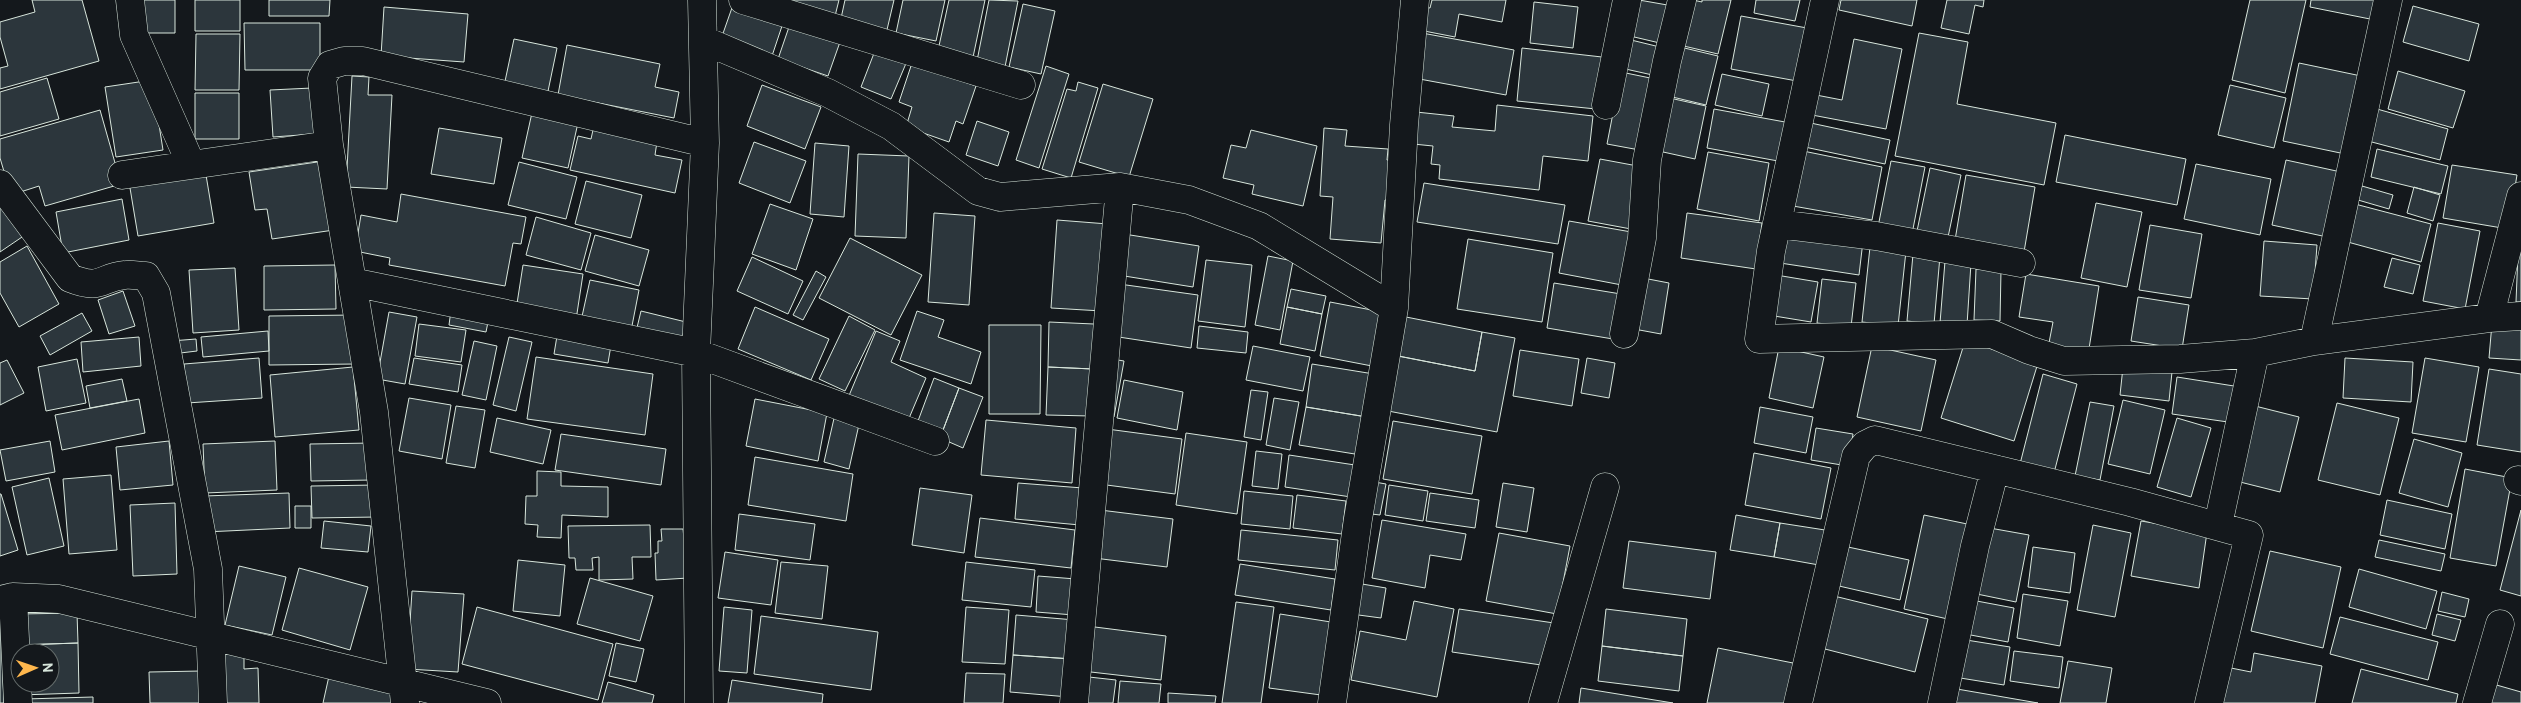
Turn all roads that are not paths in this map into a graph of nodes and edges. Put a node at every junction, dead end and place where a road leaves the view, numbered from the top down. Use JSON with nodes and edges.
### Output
{"nodes":[{"id":1,"x":130,"y":0,"type":"edge"},
{"id":2,"x":702,"y":0,"type":"edge"},
{"id":3,"x":743,"y":0,"type":"edge"},
{"id":4,"x":1415,"y":0,"type":"edge"},
{"id":5,"x":1627,"y":0,"type":"edge"},
{"id":6,"x":1682,"y":0,"type":"edge"},
{"id":7,"x":1825,"y":0,"type":"edge"},
{"id":8,"x":2388,"y":0,"type":"edge"},
{"id":9,"x":703,"y":40,"type":"junction"},
{"id":10,"x":1021,"y":85,"type":"dead end"},
{"id":11,"x":1606,"y":105,"type":"dead end"},
{"id":12,"x":705,"y":143,"type":"junction"},
{"id":13,"x":329,"y":145,"type":"junction"},
{"id":14,"x":191,"y":164,"type":"junction"},
{"id":15,"x":122,"y":174,"type":"dead end"},
{"id":16,"x":0,"y":184,"type":"edge"},
{"id":17,"x":1120,"y":187,"type":"junction"},
{"id":18,"x":2521,"y":196,"type":"edge"},
{"id":19,"x":1777,"y":224,"type":"junction"},
{"id":20,"x":2022,"y":263,"type":"dead end"},
{"id":21,"x":352,"y":282,"type":"junction"},
{"id":22,"x":1394,"y":308,"type":"junction"},
{"id":23,"x":2521,"y":316,"type":"edge"},
{"id":24,"x":2489,"y":318,"type":"junction"},
{"id":25,"x":1624,"y":334,"type":"dead end"},
{"id":26,"x":2314,"y":341,"type":"junction"},
{"id":27,"x":696,"y":353,"type":"junction"},
{"id":28,"x":2255,"y":353,"type":"junction"},
{"id":29,"x":935,"y":441,"type":"dead end"},
{"id":30,"x":1995,"y":470,"type":"junction"},
{"id":31,"x":1605,"y":487,"type":"dead end"},
{"id":32,"x":2218,"y":525,"type":"junction"},
{"id":33,"x":6,"y":598,"type":"edge"},
{"id":34,"x":2500,"y":624,"type":"dead end"},
{"id":35,"x":210,"y":635,"type":"junction"},
{"id":36,"x":404,"y":693,"type":"edge"},
{"id":37,"x":18,"y":703,"type":"edge"},
{"id":38,"x":213,"y":703,"type":"edge"},
{"id":39,"x":487,"y":703,"type":"edge"},
{"id":40,"x":699,"y":703,"type":"edge"},
{"id":41,"x":1074,"y":703,"type":"edge"},
{"id":42,"x":1332,"y":703,"type":"edge"},
{"id":43,"x":1543,"y":703,"type":"edge"},
{"id":44,"x":1798,"y":703,"type":"edge"},
{"id":45,"x":1942,"y":703,"type":"edge"},
{"id":46,"x":2208,"y":703,"type":"edge"},
{"id":47,"x":2477,"y":703,"type":"edge"}],
"edges":[{"from":1,"to":14,"type":"street"},
{"from":2,"to":9,"type":"street"},
{"from":3,"to":10,"type":"street"},
{"from":4,"to":22,"type":"street"},
{"from":5,"to":11,"type":"street"},
{"from":6,"to":25,"type":"street"},
{"from":7,"to":19,"type":"street"},
{"from":8,"to":26,"type":"street"},
{"from":9,"to":12,"type":"street"},
{"from":9,"to":17,"type":"street"},
{"from":12,"to":13,"type":"street"},
{"from":12,"to":27,"type":"street"},
{"from":13,"to":14,"type":"street"},
{"from":13,"to":21,"type":"street"},
{"from":14,"to":15,"type":"street"},
{"from":16,"to":35,"type":"street"},
{"from":17,"to":22,"type":"street"},
{"from":17,"to":41,"type":"street"},
{"from":18,"to":24,"type":"street"},
{"from":19,"to":20,"type":"street"},
{"from":19,"to":28,"type":"street"},
{"from":21,"to":27,"type":"street"},
{"from":21,"to":36,"type":"street"},
{"from":22,"to":42,"type":"street"},
{"from":23,"to":24,"type":"street"},
{"from":24,"to":26,"type":"street"},
{"from":26,"to":28,"type":"street"},
{"from":27,"to":29,"type":"street"},
{"from":27,"to":40,"type":"street"},
{"from":28,"to":32,"type":"street"},
{"from":30,"to":32,"type":"street"},
{"from":30,"to":44,"type":"street"},
{"from":30,"to":45,"type":"street"},
{"from":31,"to":43,"type":"street"},
{"from":32,"to":46,"type":"street"},
{"from":33,"to":35,"type":"street"},
{"from":33,"to":37,"type":"street"},
{"from":34,"to":47,"type":"street"},
{"from":35,"to":36,"type":"street"},
{"from":35,"to":38,"type":"street"},
{"from":36,"to":39,"type":"street"}]}
